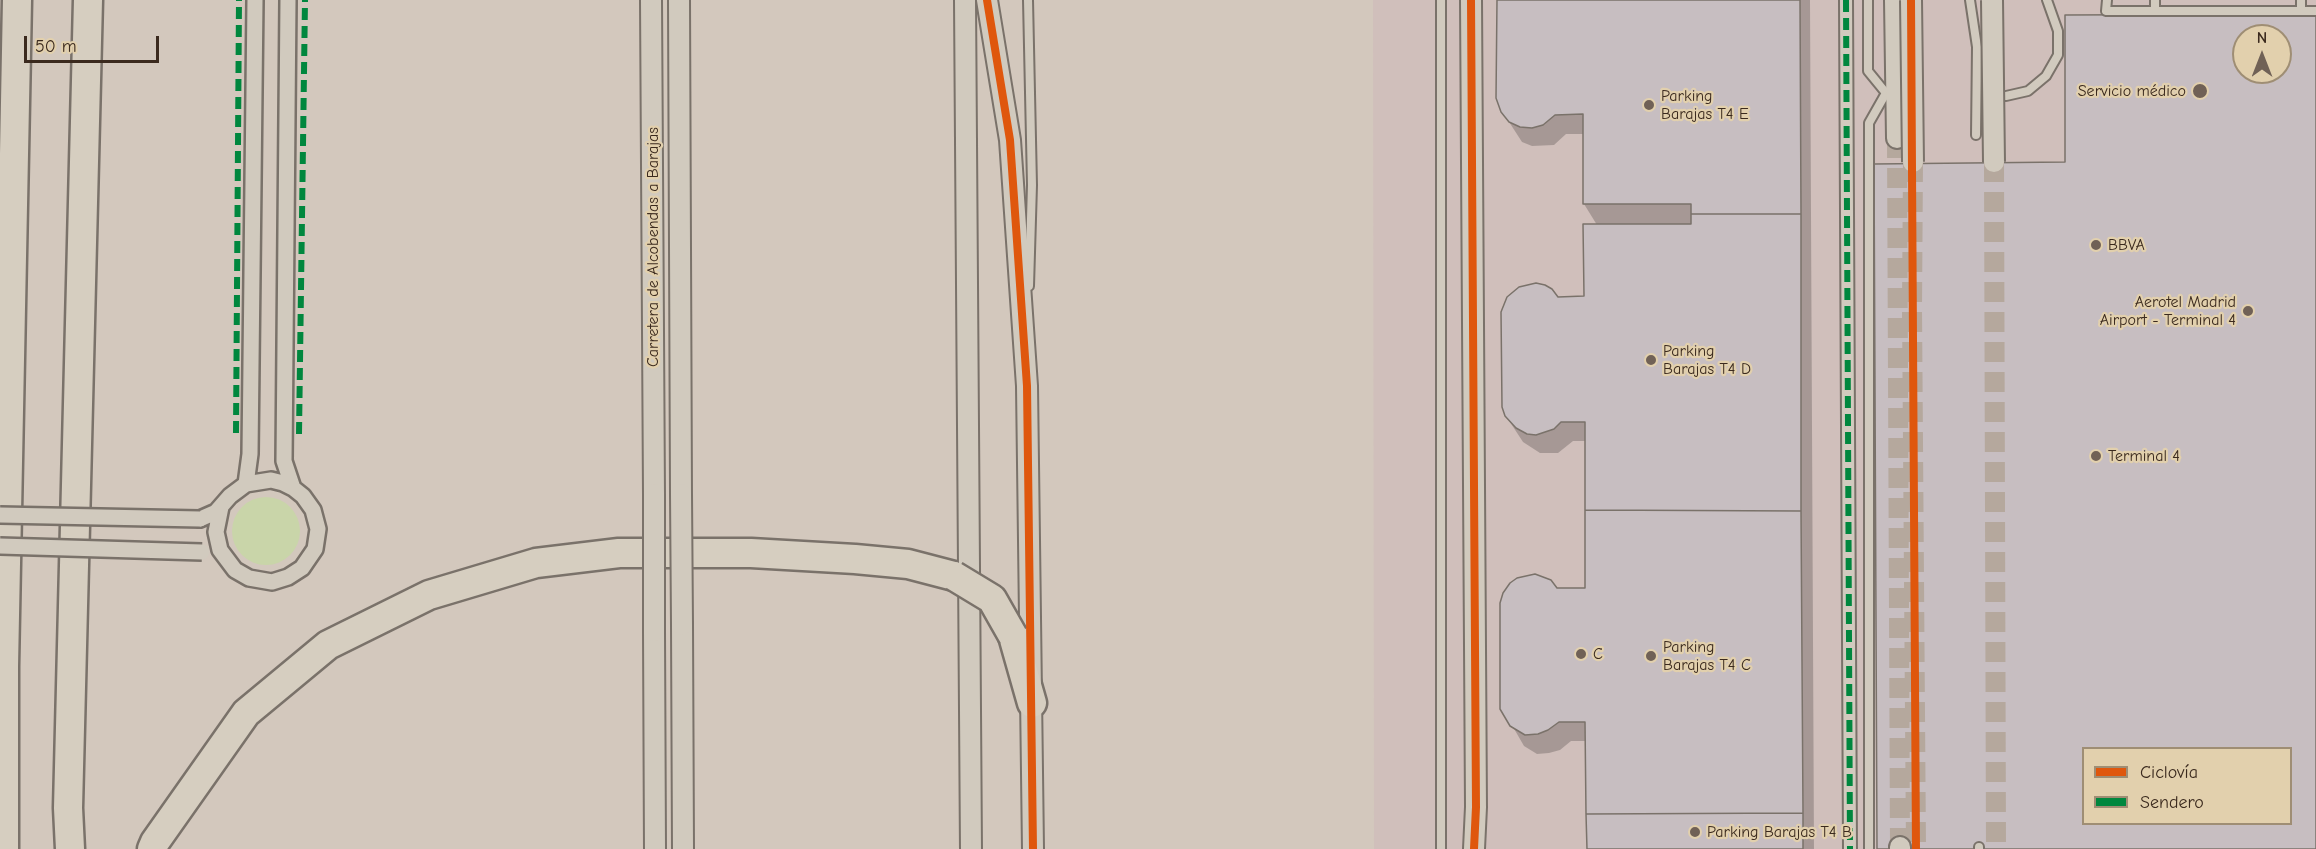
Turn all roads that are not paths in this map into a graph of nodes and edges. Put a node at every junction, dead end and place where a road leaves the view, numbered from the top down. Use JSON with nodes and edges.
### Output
{"nodes":[{"id":1,"x":18,"y":0,"type":"edge"},
{"id":2,"x":88,"y":0,"type":"edge"},
{"id":3,"x":255,"y":0,"type":"edge"},
{"id":4,"x":288,"y":0,"type":"edge"},
{"id":5,"x":651,"y":0,"type":"edge"},
{"id":6,"x":679,"y":0,"type":"edge"},
{"id":7,"x":965,"y":0,"type":"edge"},
{"id":8,"x":987,"y":0,"type":"edge"},
{"id":9,"x":1028,"y":0,"type":"edge"},
{"id":10,"x":1441,"y":0,"type":"edge"},
{"id":11,"x":1471,"y":0,"type":"edge"},
{"id":12,"x":1846,"y":0,"type":"edge"},
{"id":13,"x":1868,"y":0,"type":"edge"},
{"id":14,"x":1895,"y":0,"type":"edge"},
{"id":15,"x":1911,"y":0,"type":"edge"},
{"id":16,"x":1970,"y":0,"type":"edge"},
{"id":17,"x":1992,"y":0,"type":"edge"},
{"id":18,"x":2047,"y":0,"type":"edge"},
{"id":19,"x":2107,"y":0,"type":"edge"},
{"id":20,"x":2155,"y":0,"type":"edge"},
{"id":21,"x":2203,"y":0,"type":"edge"},
{"id":22,"x":2301,"y":0,"type":"edge"},
{"id":23,"x":2155,"y":11,"type":"junction"},
{"id":24,"x":2203,"y":11,"type":"junction"},
{"id":25,"x":2301,"y":11,"type":"junction"},
{"id":26,"x":2316,"y":11,"type":"edge"},
{"id":27,"x":2006,"y":96,"type":"dead end"},
{"id":28,"x":1976,"y":135,"type":"dead end"},
{"id":29,"x":1897,"y":138,"type":"tunnel mouth"},
{"id":30,"x":1913,"y":162,"type":"tunnel mouth"},
{"id":31,"x":1994,"y":162,"type":"tunnel mouth"},
{"id":32,"x":11,"y":364,"type":"junction"},
{"id":33,"x":1026,"y":386,"type":"junction"},
{"id":34,"x":0,"y":393,"type":"edge"},
{"id":35,"x":246,"y":484,"type":"junction"},
{"id":36,"x":293,"y":488,"type":"junction"},
{"id":37,"x":220,"y":507,"type":"junction"},
{"id":38,"x":0,"y":515,"type":"edge"},
{"id":39,"x":0,"y":546,"type":"edge"},
{"id":40,"x":224,"y":558,"type":"junction"},
{"id":41,"x":1032,"y":703,"type":"junction"},
{"id":42,"x":4,"y":849,"type":"edge"},
{"id":43,"x":70,"y":849,"type":"edge"},
{"id":44,"x":152,"y":849,"type":"edge"},
{"id":45,"x":656,"y":849,"type":"edge"},
{"id":46,"x":683,"y":849,"type":"edge"},
{"id":47,"x":971,"y":849,"type":"edge"},
{"id":48,"x":1033,"y":849,"type":"edge"},
{"id":49,"x":1441,"y":849,"type":"edge"},
{"id":50,"x":1474,"y":849,"type":"edge"},
{"id":51,"x":1850,"y":849,"type":"edge"},
{"id":52,"x":1869,"y":849,"type":"edge"}],
"edges":[{"from":1,"to":32,"type":"highway"},
{"from":2,"to":43,"type":"highway"},
{"from":3,"to":35,"type":"street"},
{"from":4,"to":36,"type":"street"},
{"from":5,"to":45,"type":"street","name":"Carretera de Alcobendas a Barajas","bridge":true},
{"from":6,"to":46,"type":"street","name":"Carretera de Alcobendas a Barajas","bridge":true},
{"from":7,"to":47,"type":"street"},
{"from":8,"to":33,"type":"street"},
{"from":9,"to":33,"type":"lane"},
{"from":10,"to":49,"type":"lane"},
{"from":11,"to":50,"type":"street"},
{"from":12,"to":51,"type":"street"},
{"from":13,"to":52,"type":"lane"},
{"from":14,"to":29,"type":"street"},
{"from":15,"to":30,"type":"street","bridge":true},
{"from":16,"to":28,"type":"lane"},
{"from":17,"to":31,"type":"street","bridge":true},
{"from":18,"to":27,"type":"lane"},
{"from":19,"to":23,"type":"lane"},
{"from":20,"to":23,"type":"lane"},
{"from":21,"to":24,"type":"lane"},
{"from":22,"to":25,"type":"lane"},
{"from":23,"to":24,"type":"lane"},
{"from":24,"to":25,"type":"lane"},
{"from":25,"to":26,"type":"lane"},
{"from":32,"to":34,"type":"highway"},
{"from":32,"to":42,"type":"highway"},
{"from":33,"to":41,"type":"street"},
{"from":35,"to":36,"type":"street"},
{"from":35,"to":37,"type":"street"},
{"from":36,"to":40,"type":"street"},
{"from":37,"to":38,"type":"street","bridge":true},
{"from":37,"to":40,"type":"street"},
{"from":39,"to":40,"type":"street","bridge":true},
{"from":41,"to":44,"type":"highway","bridge":true},
{"from":41,"to":48,"type":"street"}]}
